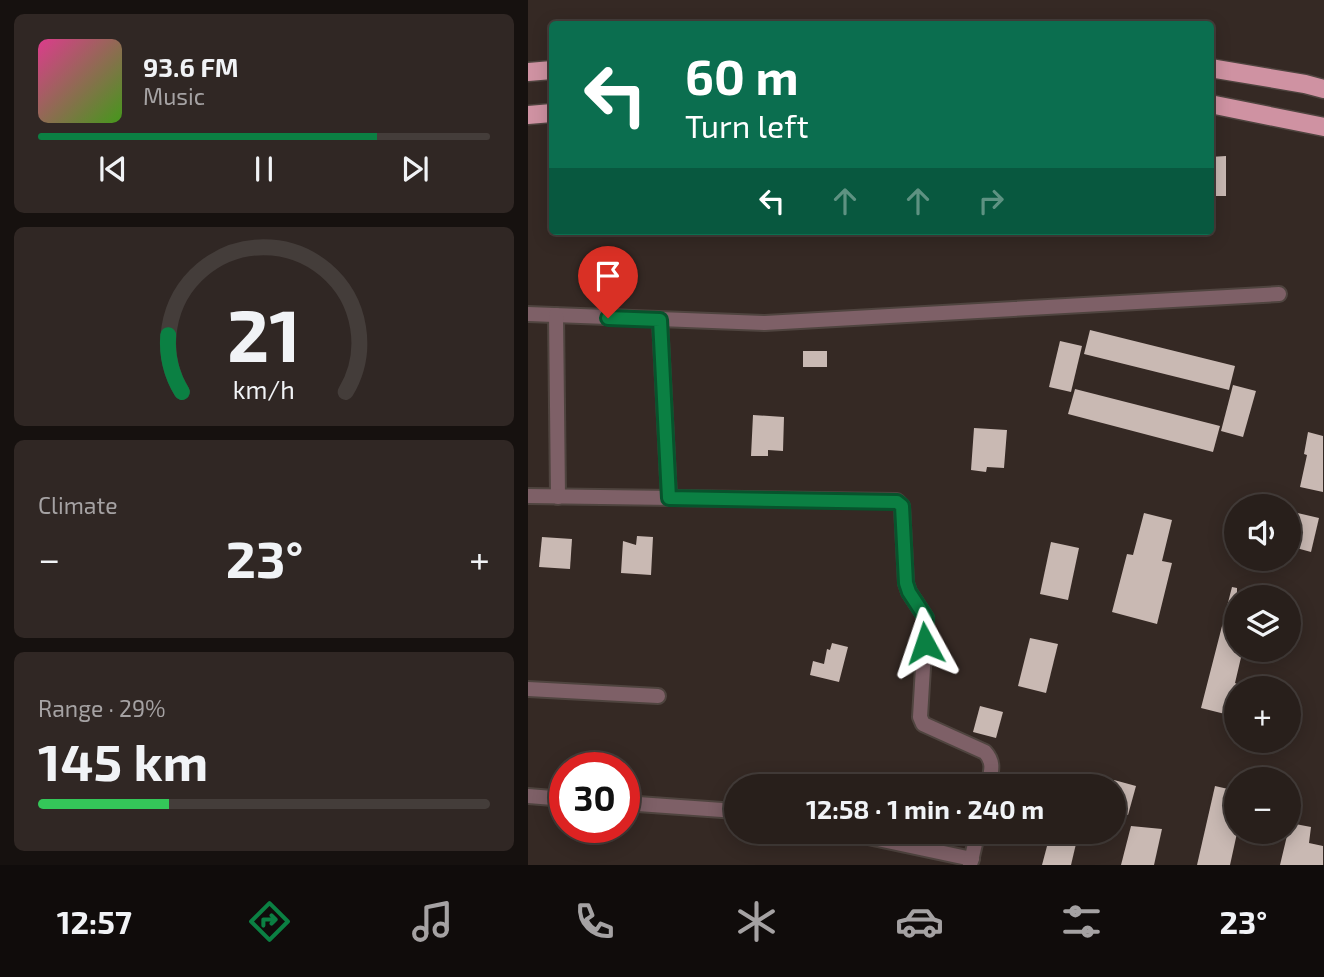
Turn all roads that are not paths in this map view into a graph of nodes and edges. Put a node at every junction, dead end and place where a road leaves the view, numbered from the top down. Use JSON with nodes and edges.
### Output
{"nodes":[{"id":1,"x":1214,"y":69,"type":"edge"},
{"id":2,"x":549,"y":70,"type":"edge"},
{"id":3,"x":528,"y":72,"type":"edge"},
{"id":4,"x":1324,"y":89,"type":"edge"},
{"id":5,"x":1214,"y":105,"type":"edge"},
{"id":6,"x":549,"y":113,"type":"edge"},
{"id":7,"x":528,"y":115,"type":"edge"},
{"id":8,"x":1324,"y":127,"type":"edge"},
{"id":9,"x":1279,"y":294,"type":"dead end"},
{"id":10,"x":528,"y":313,"type":"edge"},
{"id":11,"x":556,"y":315,"type":"junction"},
{"id":12,"x":660,"y":320,"type":"junction"},
{"id":13,"x":528,"y":496,"type":"edge"},
{"id":14,"x":558,"y":497,"type":"junction"},
{"id":15,"x":669,"y":498,"type":"junction"},
{"id":16,"x":528,"y":689,"type":"edge"},
{"id":17,"x":658,"y":695,"type":"dead end"},
{"id":18,"x":991,"y":774,"type":"edge"},
{"id":19,"x":528,"y":796,"type":"edge"},
{"id":20,"x":549,"y":798,"type":"edge"},
{"id":21,"x":640,"y":804,"type":"edge"},
{"id":22,"x":724,"y":810,"type":"edge"},
{"id":23,"x":895,"y":844,"type":"edge"},
{"id":24,"x":975,"y":844,"type":"edge"},
{"id":25,"x":971,"y":862,"type":"edge"}],
"edges":[{"from":1,"to":4,"type":"main road"},
{"from":2,"to":3,"type":"main road"},
{"from":5,"to":8,"type":"main road"},
{"from":6,"to":7,"type":"main road"},
{"from":9,"to":12,"type":"street"},
{"from":10,"to":11,"type":"street"},
{"from":11,"to":12,"type":"street"},
{"from":11,"to":14,"type":"street"},
{"from":12,"to":15,"type":"street"},
{"from":13,"to":14,"type":"street"},
{"from":14,"to":15,"type":"street"},
{"from":15,"to":18,"type":"street"},
{"from":16,"to":17,"type":"street"},
{"from":19,"to":20,"type":"street"},
{"from":21,"to":22,"type":"street"},
{"from":23,"to":25,"type":"street"},
{"from":24,"to":25,"type":"street"}]}
